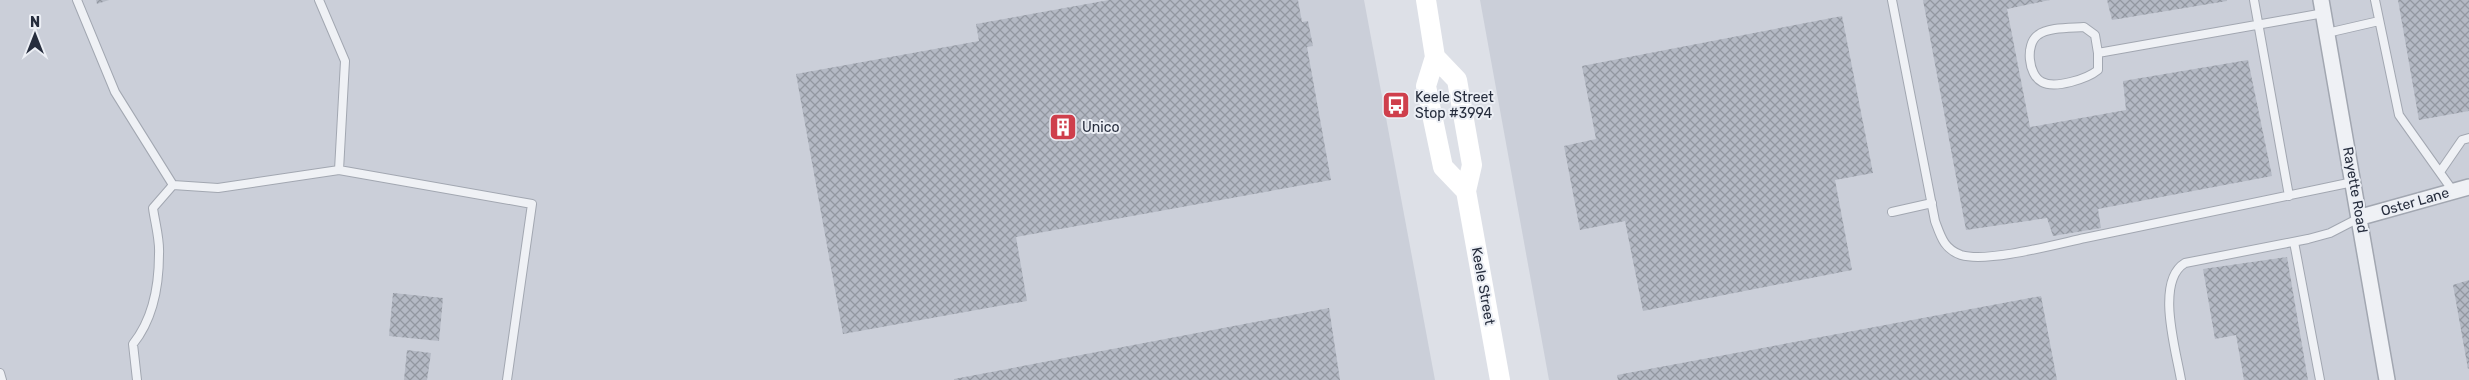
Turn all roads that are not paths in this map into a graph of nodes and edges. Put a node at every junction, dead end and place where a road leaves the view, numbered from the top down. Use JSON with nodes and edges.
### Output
{"nodes":[{"id":1,"x":77,"y":0,"type":"edge"},
{"id":2,"x":319,"y":0,"type":"edge"},
{"id":3,"x":1426,"y":0,"type":"edge"},
{"id":4,"x":1892,"y":0,"type":"edge"},
{"id":5,"x":2254,"y":0,"type":"edge"},
{"id":6,"x":2375,"y":0,"type":"edge"},
{"id":7,"x":2322,"y":7,"type":"edge"},
{"id":8,"x":2379,"y":21,"type":"junction"},
{"id":9,"x":2259,"y":24,"type":"junction"},
{"id":10,"x":2327,"y":33,"type":"junction"},
{"id":11,"x":2098,"y":53,"type":"junction"},
{"id":12,"x":1435,"y":57,"type":"junction"},
{"id":13,"x":2469,"y":138,"type":"edge"},
{"id":14,"x":339,"y":170,"type":"junction"},
{"id":15,"x":2440,"y":172,"type":"junction"},
{"id":16,"x":2354,"y":182,"type":"junction"},
{"id":17,"x":173,"y":185,"type":"junction"},
{"id":18,"x":2469,"y":187,"type":"edge"},
{"id":19,"x":1466,"y":191,"type":"junction"},
{"id":20,"x":2453,"y":191,"type":"junction"},
{"id":21,"x":2289,"y":196,"type":"junction"},
{"id":22,"x":1932,"y":203,"type":"junction"},
{"id":23,"x":1892,"y":212,"type":"dead end"},
{"id":24,"x":2361,"y":217,"type":"junction"},
{"id":25,"x":2294,"y":242,"type":"junction"},
{"id":26,"x":0,"y":373,"type":"edge"},
{"id":27,"x":2,"y":380,"type":"edge"},
{"id":28,"x":137,"y":380,"type":"edge"},
{"id":29,"x":507,"y":380,"type":"edge"},
{"id":30,"x":1500,"y":380,"type":"edge"},
{"id":31,"x":2181,"y":380,"type":"edge"},
{"id":32,"x":2320,"y":380,"type":"edge"},
{"id":33,"x":2387,"y":380,"type":"edge"}],
"edges":[{"from":1,"to":17,"type":"lane"},
{"from":2,"to":14,"type":"lane"},
{"from":3,"to":12,"type":"main road"},
{"from":4,"to":22,"type":"lane"},
{"from":5,"to":9,"type":"lane"},
{"from":6,"to":8,"type":"lane"},
{"from":7,"to":9,"type":"lane"},
{"from":7,"to":10,"type":"street","name":"Rayette Road"},
{"from":8,"to":10,"type":"lane"},
{"from":8,"to":15,"type":"lane"},
{"from":9,"to":11,"type":"lane"},
{"from":9,"to":21,"type":"lane"},
{"from":10,"to":16,"type":"street","name":"Rayette Road"},
{"from":11,"to":11,"type":"lane"},
{"from":12,"to":19,"type":"main road","name":"Keele Street"},
{"from":12,"to":19,"type":"main road"},
{"from":13,"to":15,"type":"lane"},
{"from":14,"to":17,"type":"lane"},
{"from":14,"to":29,"type":"lane"},
{"from":15,"to":20,"type":"lane"},
{"from":16,"to":21,"type":"lane"},
{"from":16,"to":24,"type":"street","name":"Rayette Road"},
{"from":17,"to":28,"type":"lane"},
{"from":18,"to":20,"type":"street","name":"Oster Lane"},
{"from":19,"to":30,"type":"main road","name":"Keele Street"},
{"from":20,"to":24,"type":"street","name":"Oster Lane"},
{"from":21,"to":22,"type":"lane"},
{"from":22,"to":23,"type":"lane"},
{"from":24,"to":25,"type":"lane"},
{"from":24,"to":33,"type":"street","name":"Rayette Road"},
{"from":25,"to":31,"type":"lane"},
{"from":25,"to":32,"type":"lane"},
{"from":26,"to":27,"type":"lane"}]}
